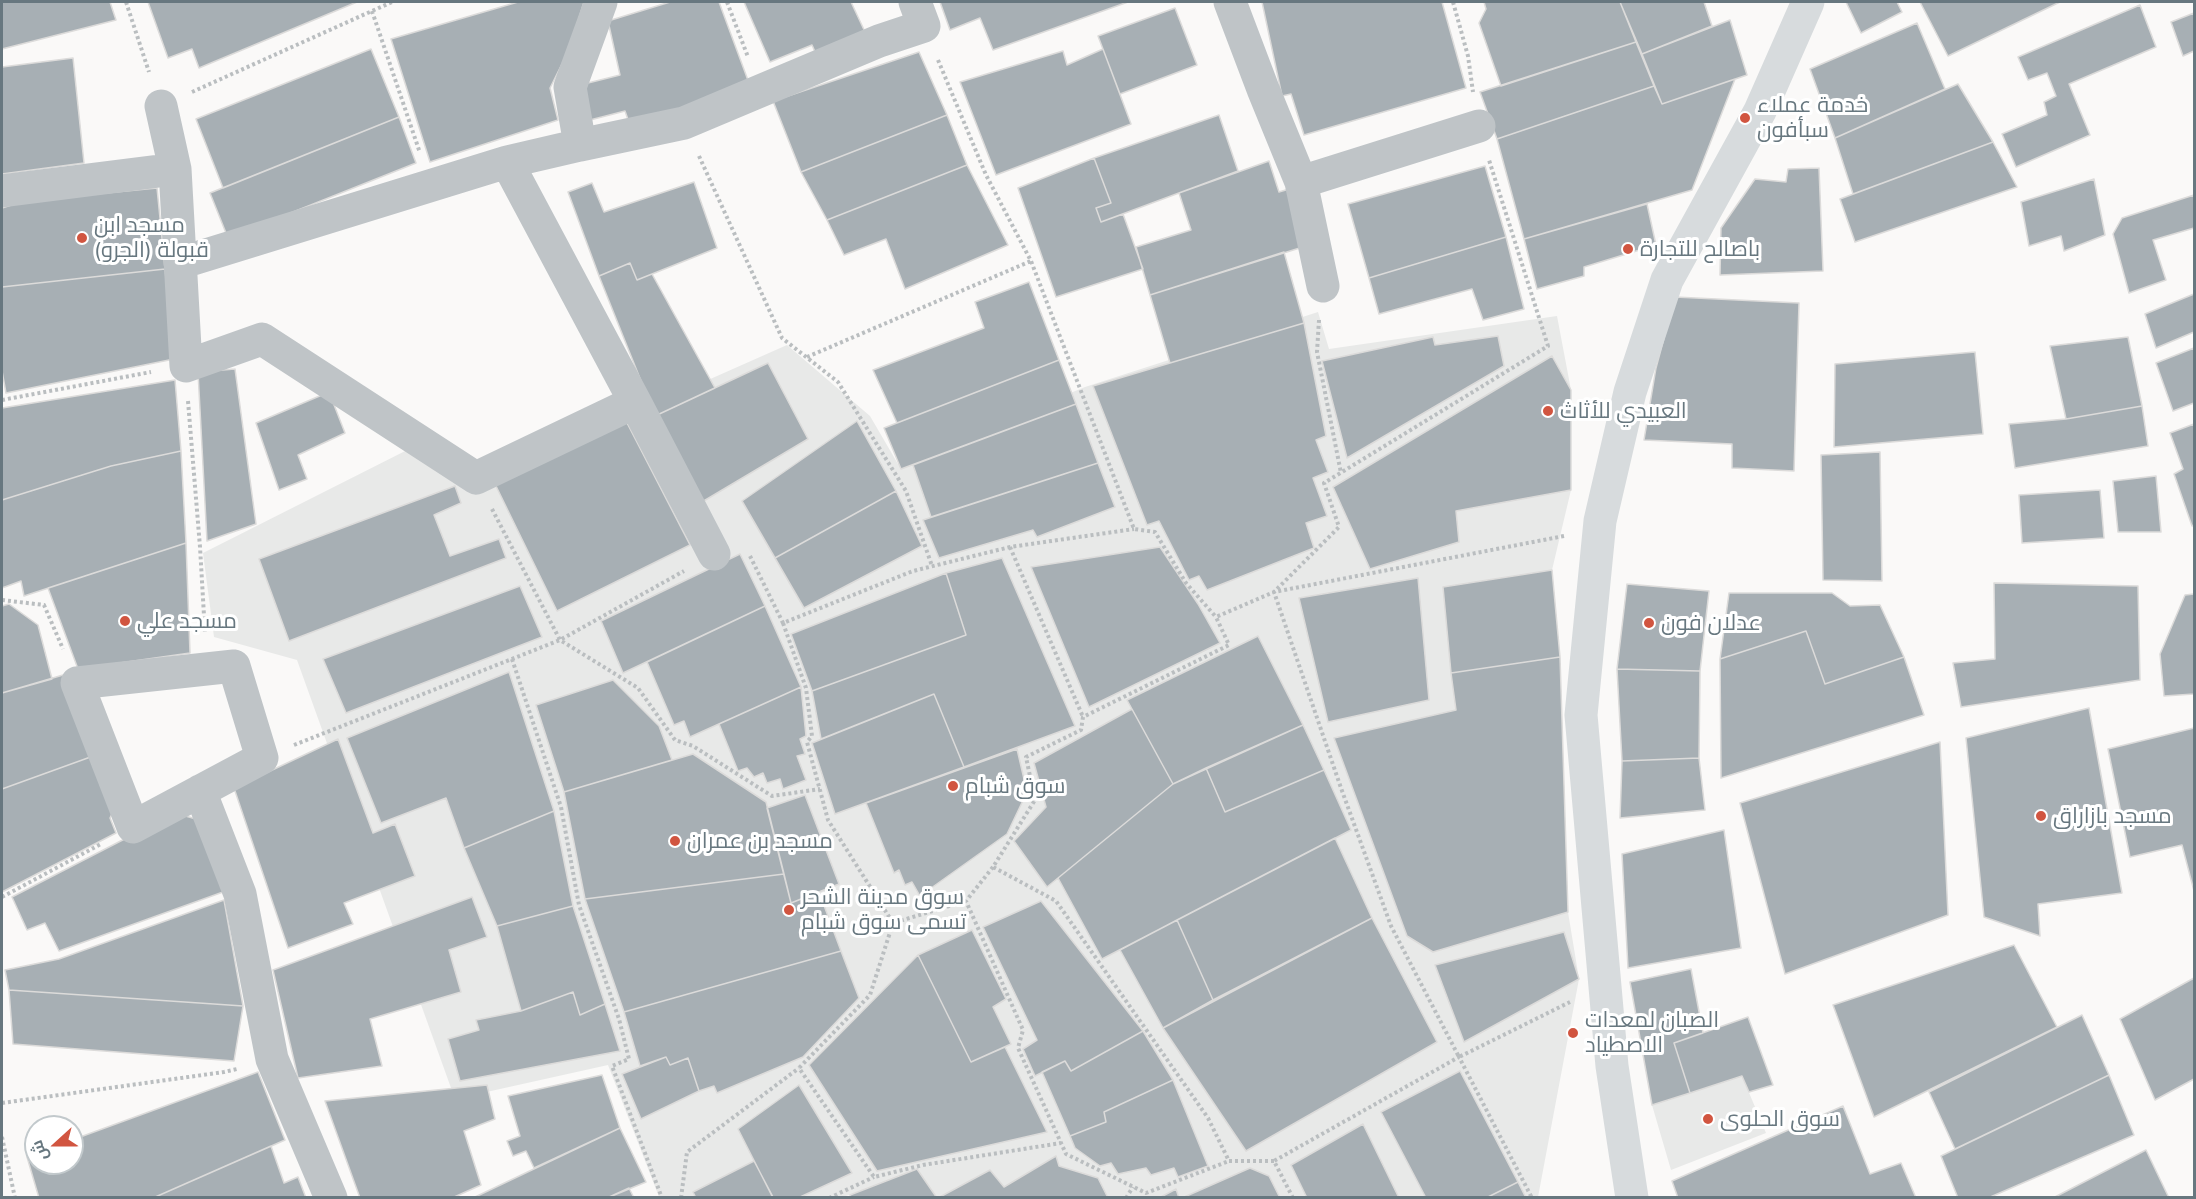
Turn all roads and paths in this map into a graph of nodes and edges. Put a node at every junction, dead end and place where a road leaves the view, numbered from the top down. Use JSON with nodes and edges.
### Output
{"nodes":[{"id":1,"x":126,"y":2,"type":"edge"},
{"id":2,"x":389,"y":2,"type":"edge"},
{"id":3,"x":601,"y":2,"type":"edge"},
{"id":4,"x":727,"y":2,"type":"edge"},
{"id":5,"x":1230,"y":2,"type":"edge"},
{"id":6,"x":1453,"y":2,"type":"edge"},
{"id":7,"x":1808,"y":2,"type":"edge"},
{"id":8,"x":372,"y":11,"type":"junction"},
{"id":9,"x":919,"y":14,"type":"edge"},
{"id":10,"x":762,"y":91,"type":"junction"},
{"id":11,"x":161,"y":106,"type":"junction"},
{"id":12,"x":684,"y":123,"type":"junction"},
{"id":13,"x":1479,"y":126,"type":"junction"},
{"id":14,"x":580,"y":145,"type":"junction"},
{"id":15,"x":507,"y":162,"type":"junction"},
{"id":16,"x":175,"y":169,"type":"junction"},
{"id":17,"x":1301,"y":182,"type":"junction"},
{"id":18,"x":431,"y":185,"type":"junction"},
{"id":19,"x":2,"y":191,"type":"edge"},
{"id":20,"x":1031,"y":261,"type":"junction"},
{"id":21,"x":180,"y":263,"type":"junction"},
{"id":22,"x":1323,"y":286,"type":"joint"},
{"id":23,"x":807,"y":357,"type":"junction"},
{"id":24,"x":186,"y":366,"type":"junction"},
{"id":25,"x":2,"y":400,"type":"edge"},
{"id":26,"x":635,"y":402,"type":"junction"},
{"id":27,"x":1341,"y":473,"type":"junction"},
{"id":28,"x":476,"y":478,"type":"junction"},
{"id":29,"x":1134,"y":530,"type":"junction"},
{"id":30,"x":1600,"y":530,"type":"junction"},
{"id":31,"x":1011,"y":547,"type":"junction"},
{"id":32,"x":714,"y":554,"type":"junction"},
{"id":33,"x":932,"y":566,"type":"junction"},
{"id":34,"x":1274,"y":592,"type":"junction"},
{"id":35,"x":2,"y":600,"type":"edge"},
{"id":36,"x":1216,"y":617,"type":"junction"},
{"id":37,"x":783,"y":623,"type":"junction"},
{"id":38,"x":560,"y":640,"type":"junction"},
{"id":39,"x":512,"y":658,"type":"junction"},
{"id":40,"x":206,"y":669,"type":"junction"},
{"id":41,"x":77,"y":683,"type":"junction"},
{"id":42,"x":1083,"y":717,"type":"junction"},
{"id":43,"x":262,"y":758,"type":"junction"},
{"id":44,"x":820,"y":789,"type":"junction"},
{"id":45,"x":200,"y":791,"type":"junction"},
{"id":46,"x":134,"y":827,"type":"junction"},
{"id":47,"x":993,"y":867,"type":"junction"},
{"id":48,"x":2,"y":897,"type":"edge"},
{"id":49,"x":966,"y":901,"type":"junction"},
{"id":50,"x":893,"y":923,"type":"junction"},
{"id":51,"x":1605,"y":985,"type":"junction"},
{"id":52,"x":1459,"y":1056,"type":"junction"},
{"id":53,"x":272,"y":1059,"type":"junction"},
{"id":54,"x":799,"y":1068,"type":"junction"},
{"id":55,"x":2,"y":1103,"type":"edge"},
{"id":56,"x":2,"y":1137,"type":"edge"},
{"id":57,"x":1061,"y":1143,"type":"junction"},
{"id":58,"x":1229,"y":1161,"type":"junction"},
{"id":59,"x":1274,"y":1161,"type":"junction"},
{"id":60,"x":874,"y":1177,"type":"junction"},
{"id":61,"x":1133,"y":1187,"type":"junction"},
{"id":62,"x":842,"y":1192,"type":"junction"},
{"id":63,"x":15,"y":1197,"type":"edge"},
{"id":64,"x":332,"y":1197,"type":"edge"},
{"id":65,"x":662,"y":1197,"type":"edge"},
{"id":66,"x":681,"y":1197,"type":"edge"},
{"id":67,"x":829,"y":1197,"type":"edge"},
{"id":68,"x":845,"y":1197,"type":"edge"},
{"id":69,"x":1126,"y":1197,"type":"edge"},
{"id":70,"x":1293,"y":1197,"type":"edge"},
{"id":71,"x":1532,"y":1197,"type":"edge"},
{"id":72,"x":1632,"y":1197,"type":"edge"}],
"edges":[{"from":1,"to":11,"type":"path"},
{"from":2,"to":8,"type":"path"},
{"from":3,"to":14,"type":"street"},
{"from":4,"to":10,"type":"path"},
{"from":5,"to":17,"type":"street"},
{"from":6,"to":13,"type":"path"},
{"from":7,"to":30,"type":"main road"},
{"from":8,"to":11,"type":"path"},
{"from":8,"to":18,"type":"path"},
{"from":9,"to":10,"type":"street"},
{"from":9,"to":20,"type":"path"},
{"from":10,"to":12,"type":"street"},
{"from":11,"to":16,"type":"street"},
{"from":12,"to":14,"type":"street"},
{"from":12,"to":23,"type":"path"},
{"from":13,"to":17,"type":"street"},
{"from":13,"to":27,"type":"path"},
{"from":14,"to":15,"type":"street"},
{"from":15,"to":18,"type":"street"},
{"from":15,"to":26,"type":"street"},
{"from":16,"to":19,"type":"street"},
{"from":16,"to":21,"type":"street"},
{"from":17,"to":22,"type":"street"},
{"from":18,"to":21,"type":"street"},
{"from":20,"to":23,"type":"path"},
{"from":20,"to":29,"type":"path"},
{"from":21,"to":24,"type":"street"},
{"from":22,"to":27,"type":"path"},
{"from":23,"to":33,"type":"path"},
{"from":24,"to":25,"type":"path"},
{"from":24,"to":28,"type":"street"},
{"from":24,"to":40,"type":"path"},
{"from":26,"to":28,"type":"street"},
{"from":26,"to":32,"type":"street"},
{"from":27,"to":34,"type":"path"},
{"from":28,"to":38,"type":"path"},
{"from":29,"to":31,"type":"path"},
{"from":29,"to":36,"type":"path"},
{"from":30,"to":34,"type":"path"},
{"from":30,"to":51,"type":"main road"},
{"from":31,"to":33,"type":"path"},
{"from":31,"to":42,"type":"path"},
{"from":32,"to":37,"type":"path"},
{"from":32,"to":38,"type":"path"},
{"from":33,"to":37,"type":"path"},
{"from":34,"to":36,"type":"path"},
{"from":34,"to":52,"type":"path"},
{"from":35,"to":41,"type":"path"},
{"from":36,"to":42,"type":"path"},
{"from":37,"to":44,"type":"path"},
{"from":38,"to":39,"type":"path"},
{"from":38,"to":44,"type":"path"},
{"from":39,"to":43,"type":"path"},
{"from":39,"to":65,"type":"path"},
{"from":40,"to":41,"type":"street"},
{"from":40,"to":43,"type":"street"},
{"from":41,"to":46,"type":"street"},
{"from":42,"to":47,"type":"path"},
{"from":43,"to":45,"type":"street"},
{"from":44,"to":50,"type":"path"},
{"from":45,"to":46,"type":"street"},
{"from":45,"to":53,"type":"street"},
{"from":46,"to":48,"type":"path"},
{"from":47,"to":49,"type":"path"},
{"from":47,"to":58,"type":"path"},
{"from":49,"to":50,"type":"path"},
{"from":49,"to":57,"type":"path"},
{"from":50,"to":54,"type":"path"},
{"from":51,"to":52,"type":"path"},
{"from":51,"to":72,"type":"main road"},
{"from":52,"to":59,"type":"path"},
{"from":52,"to":71,"type":"path"},
{"from":53,"to":55,"type":"path"},
{"from":53,"to":64,"type":"street"},
{"from":54,"to":60,"type":"path"},
{"from":54,"to":66,"type":"path"},
{"from":56,"to":63,"type":"path"},
{"from":57,"to":60,"type":"path"},
{"from":57,"to":61,"type":"path"},
{"from":58,"to":59,"type":"path"},
{"from":58,"to":61,"type":"path"},
{"from":59,"to":70,"type":"path"},
{"from":60,"to":62,"type":"path"},
{"from":61,"to":69,"type":"path"},
{"from":62,"to":67,"type":"path"},
{"from":62,"to":68,"type":"path"}]}
